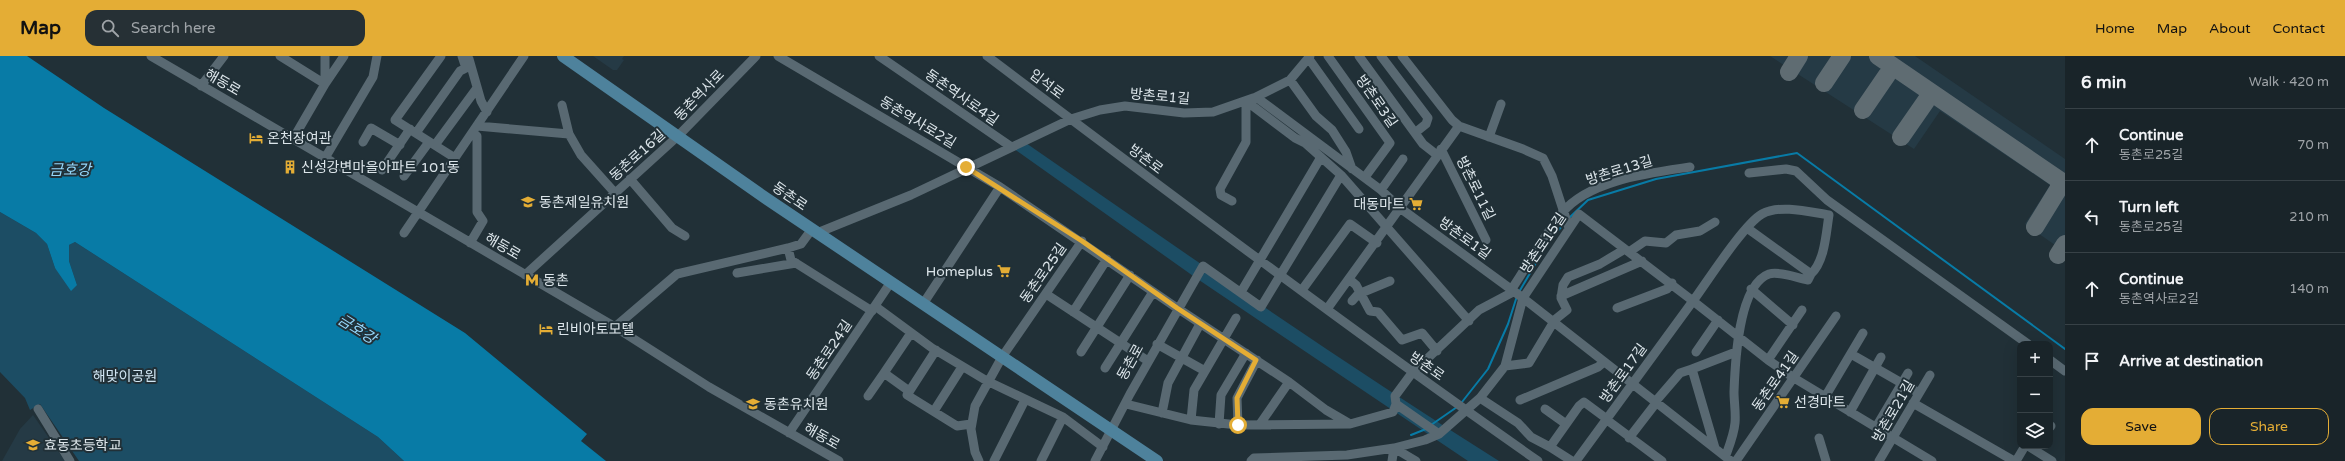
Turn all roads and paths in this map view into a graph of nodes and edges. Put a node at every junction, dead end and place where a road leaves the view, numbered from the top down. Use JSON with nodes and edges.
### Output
{"nodes":[{"id":1,"x":151,"y":56,"type":"edge"},
{"id":2,"x":224,"y":56,"type":"edge"},
{"id":3,"x":280,"y":56,"type":"edge"},
{"id":4,"x":325,"y":56,"type":"edge"},
{"id":5,"x":344,"y":56,"type":"edge"},
{"id":6,"x":377,"y":56,"type":"edge"},
{"id":7,"x":441,"y":56,"type":"edge"},
{"id":8,"x":462,"y":56,"type":"edge"},
{"id":9,"x":468,"y":56,"type":"edge"},
{"id":10,"x":524,"y":56,"type":"edge"},
{"id":11,"x":564,"y":56,"type":"edge"},
{"id":12,"x":756,"y":56,"type":"edge"},
{"id":13,"x":778,"y":56,"type":"edge"},
{"id":14,"x":879,"y":56,"type":"edge"},
{"id":15,"x":987,"y":56,"type":"edge"},
{"id":16,"x":1328,"y":56,"type":"edge"},
{"id":17,"x":1359,"y":56,"type":"edge"},
{"id":18,"x":1381,"y":56,"type":"edge"},
{"id":19,"x":1402,"y":56,"type":"edge"},
{"id":20,"x":1310,"y":58,"type":"edge"},
{"id":21,"x":165,"y":59,"type":"edge"},
{"id":22,"x":292,"y":60,"type":"edge"},
{"id":23,"x":1290,"y":80,"type":"junction"},
{"id":24,"x":325,"y":84,"type":"junction"},
{"id":25,"x":202,"y":86,"type":"junction"},
{"id":26,"x":477,"y":88,"type":"junction"},
{"id":27,"x":1256,"y":97,"type":"junction"},
{"id":28,"x":1246,"y":101,"type":"junction"},
{"id":29,"x":1501,"y":104,"type":"dead end"},
{"id":30,"x":562,"y":105,"type":"dead end"},
{"id":31,"x":487,"y":112,"type":"junction"},
{"id":32,"x":1071,"y":119,"type":"junction"},
{"id":33,"x":1459,"y":126,"type":"junction"},
{"id":34,"x":1359,"y":129,"type":"dead end"},
{"id":35,"x":475,"y":130,"type":"junction"},
{"id":36,"x":413,"y":131,"type":"junction"},
{"id":37,"x":1416,"y":132,"type":"junction"},
{"id":38,"x":569,"y":134,"type":"junction"},
{"id":39,"x":678,"y":136,"type":"junction"},
{"id":40,"x":1489,"y":137,"type":"junction"},
{"id":41,"x":293,"y":139,"type":"junction"},
{"id":42,"x":1308,"y":141,"type":"junction"},
{"id":43,"x":363,"y":142,"type":"dead end"},
{"id":44,"x":432,"y":143,"type":"junction"},
{"id":45,"x":400,"y":145,"type":"junction"},
{"id":46,"x":1010,"y":146,"type":"junction"},
{"id":47,"x":1439,"y":152,"type":"junction"},
{"id":48,"x":1321,"y":157,"type":"junction"},
{"id":49,"x":325,"y":158,"type":"junction"},
{"id":50,"x":456,"y":158,"type":"junction"},
{"id":51,"x":1403,"y":159,"type":"dead end"},
{"id":52,"x":966,"y":167,"type":"junction"},
{"id":53,"x":1690,"y":167,"type":"dead end"},
{"id":54,"x":1352,"y":169,"type":"junction"},
{"id":55,"x":382,"y":170,"type":"dead end"},
{"id":56,"x":1750,"y":174,"type":"dead end"},
{"id":57,"x":1341,"y":175,"type":"junction"},
{"id":58,"x":404,"y":176,"type":"dead end"},
{"id":59,"x":1365,"y":177,"type":"junction"},
{"id":60,"x":630,"y":180,"type":"junction"},
{"id":61,"x":1000,"y":187,"type":"junction"},
{"id":62,"x":1381,"y":190,"type":"junction"},
{"id":63,"x":615,"y":193,"type":"junction"},
{"id":64,"x":1232,"y":201,"type":"dead end"},
{"id":65,"x":1835,"y":205,"type":"junction"},
{"id":66,"x":1400,"y":208,"type":"junction"},
{"id":67,"x":419,"y":213,"type":"junction"},
{"id":68,"x":1829,"y":215,"type":"junction"},
{"id":69,"x":1564,"y":216,"type":"junction"},
{"id":70,"x":1715,"y":222,"type":"dead end"},
{"id":71,"x":1387,"y":227,"type":"junction"},
{"id":72,"x":1568,"y":228,"type":"junction"},
{"id":73,"x":1747,"y":228,"type":"junction"},
{"id":74,"x":814,"y":231,"type":"junction"},
{"id":75,"x":404,"y":233,"type":"dead end"},
{"id":76,"x":685,"y":236,"type":"dead end"},
{"id":77,"x":1486,"y":240,"type":"dead end"},
{"id":78,"x":1082,"y":241,"type":"junction"},
{"id":79,"x":470,"y":243,"type":"junction"},
{"id":80,"x":1377,"y":243,"type":"junction"},
{"id":81,"x":788,"y":248,"type":"junction"},
{"id":82,"x":1627,"y":250,"type":"junction"},
{"id":83,"x":759,"y":255,"type":"junction"},
{"id":84,"x":1107,"y":259,"type":"junction"},
{"id":85,"x":1260,"y":259,"type":"junction"},
{"id":86,"x":1642,"y":261,"type":"junction"},
{"id":87,"x":796,"y":263,"type":"junction"},
{"id":88,"x":762,"y":268,"type":"junction"},
{"id":89,"x":737,"y":273,"type":"dead end"},
{"id":90,"x":1811,"y":274,"type":"junction"},
{"id":91,"x":525,"y":275,"type":"junction"},
{"id":92,"x":1130,"y":275,"type":"junction"},
{"id":93,"x":1279,"y":276,"type":"junction"},
{"id":94,"x":1350,"y":280,"type":"junction"},
{"id":95,"x":1390,"y":281,"type":"dead end"},
{"id":96,"x":891,"y":282,"type":"junction"},
{"id":97,"x":1672,"y":283,"type":"junction"},
{"id":98,"x":1302,"y":290,"type":"junction"},
{"id":99,"x":1751,"y":290,"type":"junction"},
{"id":100,"x":1513,"y":291,"type":"junction"},
{"id":101,"x":1154,"y":292,"type":"junction"},
{"id":102,"x":1241,"y":292,"type":"junction"},
{"id":103,"x":1361,"y":293,"type":"junction"},
{"id":104,"x":1046,"y":294,"type":"junction"},
{"id":105,"x":1561,"y":296,"type":"junction"},
{"id":106,"x":1523,"y":298,"type":"junction"},
{"id":107,"x":1352,"y":301,"type":"dead end"},
{"id":108,"x":1693,"y":301,"type":"junction"},
{"id":109,"x":923,"y":304,"type":"junction"},
{"id":110,"x":1177,"y":308,"type":"junction"},
{"id":111,"x":1618,"y":308,"type":"dead end"},
{"id":112,"x":873,"y":309,"type":"junction"},
{"id":113,"x":1327,"y":309,"type":"junction"},
{"id":114,"x":1802,"y":310,"type":"dead end"},
{"id":115,"x":1074,"y":312,"type":"junction"},
{"id":116,"x":1836,"y":316,"type":"dead end"},
{"id":117,"x":1236,"y":318,"type":"dead end"},
{"id":118,"x":1718,"y":320,"type":"junction"},
{"id":119,"x":1469,"y":321,"type":"junction"},
{"id":120,"x":1553,"y":323,"type":"junction"},
{"id":121,"x":1200,"y":324,"type":"junction"},
{"id":122,"x":1793,"y":325,"type":"junction"},
{"id":123,"x":615,"y":327,"type":"junction"},
{"id":124,"x":1097,"y":327,"type":"junction"},
{"id":125,"x":911,"y":333,"type":"junction"},
{"id":126,"x":1863,"y":333,"type":"dead end"},
{"id":127,"x":1223,"y":338,"type":"junction"},
{"id":128,"x":1739,"y":338,"type":"junction"},
{"id":129,"x":2024,"y":341,"type":"edge"},
{"id":130,"x":1120,"y":343,"type":"junction"},
{"id":131,"x":1158,"y":344,"type":"junction"},
{"id":132,"x":936,"y":350,"type":"junction"},
{"id":133,"x":1437,"y":351,"type":"junction"},
{"id":134,"x":1081,"y":352,"type":"dead end"},
{"id":135,"x":1696,"y":352,"type":"dead end"},
{"id":136,"x":1736,"y":352,"type":"junction"},
{"id":137,"x":1246,"y":353,"type":"junction"},
{"id":138,"x":1851,"y":354,"type":"junction"},
{"id":139,"x":1002,"y":357,"type":"junction"},
{"id":140,"x":1182,"y":357,"type":"junction"},
{"id":141,"x":1881,"y":357,"type":"dead end"},
{"id":142,"x":1256,"y":360,"type":"junction"},
{"id":143,"x":1768,"y":360,"type":"junction"},
{"id":144,"x":1148,"y":361,"type":"junction"},
{"id":145,"x":1604,"y":362,"type":"junction"},
{"id":146,"x":2053,"y":362,"type":"edge"},
{"id":147,"x":962,"y":366,"type":"junction"},
{"id":148,"x":1505,"y":366,"type":"junction"},
{"id":149,"x":1105,"y":368,"type":"dead end"},
{"id":150,"x":1875,"y":368,"type":"junction"},
{"id":151,"x":1692,"y":369,"type":"junction"},
{"id":152,"x":1205,"y":371,"type":"junction"},
{"id":153,"x":2065,"y":371,"type":"edge"},
{"id":154,"x":1908,"y":372,"type":"dead end"},
{"id":155,"x":884,"y":373,"type":"junction"},
{"id":156,"x":1412,"y":373,"type":"junction"},
{"id":157,"x":1930,"y":375,"type":"dead end"},
{"id":158,"x":1794,"y":378,"type":"junction"},
{"id":159,"x":987,"y":381,"type":"junction"},
{"id":160,"x":1290,"y":382,"type":"junction"},
{"id":161,"x":1901,"y":384,"type":"junction"},
{"id":162,"x":1632,"y":385,"type":"junction"},
{"id":163,"x":909,"y":392,"type":"junction"},
{"id":164,"x":1919,"y":393,"type":"junction"},
{"id":165,"x":868,"y":396,"type":"dead end"},
{"id":166,"x":1825,"y":397,"type":"junction"},
{"id":167,"x":1480,"y":398,"type":"junction"},
{"id":168,"x":1025,"y":400,"type":"junction"},
{"id":169,"x":1520,"y":400,"type":"dead end"},
{"id":170,"x":1656,"y":403,"type":"junction"},
{"id":171,"x":1913,"y":403,"type":"junction"},
{"id":172,"x":1126,"y":404,"type":"junction"},
{"id":173,"x":1398,"y":406,"type":"junction"},
{"id":174,"x":38,"y":409,"type":"dead end"},
{"id":175,"x":1545,"y":409,"type":"dead end"},
{"id":176,"x":1466,"y":410,"type":"junction"},
{"id":177,"x":934,"y":411,"type":"junction"},
{"id":178,"x":1850,"y":412,"type":"junction"},
{"id":179,"x":1162,"y":414,"type":"junction"},
{"id":180,"x":1062,"y":417,"type":"junction"},
{"id":181,"x":1191,"y":420,"type":"junction"},
{"id":182,"x":1607,"y":420,"type":"junction"},
{"id":183,"x":971,"y":424,"type":"junction"},
{"id":184,"x":1219,"y":424,"type":"junction"},
{"id":185,"x":1260,"y":424,"type":"junction"},
{"id":186,"x":1350,"y":424,"type":"junction"},
{"id":187,"x":1566,"y":424,"type":"junction"},
{"id":188,"x":1238,"y":425,"type":"junction"},
{"id":189,"x":1876,"y":427,"type":"junction"},
{"id":190,"x":1112,"y":430,"type":"junction"},
{"id":191,"x":789,"y":433,"type":"junction"},
{"id":192,"x":1439,"y":434,"type":"junction"},
{"id":193,"x":1894,"y":437,"type":"junction"},
{"id":194,"x":1629,"y":438,"type":"junction"},
{"id":195,"x":1819,"y":438,"type":"dead end"},
{"id":196,"x":1103,"y":447,"type":"junction"},
{"id":197,"x":1550,"y":447,"type":"junction"},
{"id":198,"x":1394,"y":448,"type":"junction"},
{"id":199,"x":1715,"y":448,"type":"junction"},
{"id":200,"x":2025,"y":449,"type":"edge"},
{"id":201,"x":2032,"y":449,"type":"edge"},
{"id":202,"x":1917,"y":452,"type":"junction"},
{"id":203,"x":1362,"y":456,"type":"edge"},
{"id":204,"x":1729,"y":458,"type":"edge"},
{"id":205,"x":1253,"y":459,"type":"edge"},
{"id":206,"x":1286,"y":459,"type":"edge"},
{"id":207,"x":1316,"y":459,"type":"edge"},
{"id":208,"x":70,"y":461,"type":"edge"},
{"id":209,"x":839,"y":461,"type":"edge"},
{"id":210,"x":979,"y":461,"type":"edge"},
{"id":211,"x":994,"y":461,"type":"edge"},
{"id":212,"x":1041,"y":461,"type":"edge"},
{"id":213,"x":1095,"y":461,"type":"edge"},
{"id":214,"x":1157,"y":461,"type":"edge"},
{"id":215,"x":1392,"y":461,"type":"edge"},
{"id":216,"x":1416,"y":461,"type":"edge"},
{"id":217,"x":1538,"y":461,"type":"edge"},
{"id":218,"x":1572,"y":461,"type":"edge"},
{"id":219,"x":1576,"y":461,"type":"edge"},
{"id":220,"x":1662,"y":461,"type":"edge"},
{"id":221,"x":1736,"y":461,"type":"edge"},
{"id":222,"x":1826,"y":461,"type":"edge"},
{"id":223,"x":1879,"y":461,"type":"edge"},
{"id":224,"x":1912,"y":461,"type":"edge"},
{"id":225,"x":1932,"y":461,"type":"edge"},
{"id":226,"x":2015,"y":461,"type":"edge"},
{"id":227,"x":2052,"y":461,"type":"edge"}],
"edges":[{"from":1,"to":21,"type":"street","name":"해동로"},
{"from":2,"to":25,"type":"street"},
{"from":3,"to":22,"type":"street"},
{"from":4,"to":24,"type":"street"},
{"from":5,"to":24,"type":"street"},
{"from":6,"to":49,"type":"street"},
{"from":7,"to":36,"type":"street"},
{"from":8,"to":36,"type":"street"},
{"from":9,"to":26,"type":"street"},
{"from":10,"to":31,"type":"street"},
{"from":11,"to":39,"type":"main road","name":"동촌로"},
{"from":12,"to":39,"type":"street","name":"동촌역사로"},
{"from":13,"to":52,"type":"street","name":"동촌역사로2길"},
{"from":14,"to":46,"type":"street","name":"동촌역사로4길"},
{"from":15,"to":32,"type":"street","name":"입석로"},
{"from":16,"to":59,"type":"street","name":"방촌로3길"},
{"from":17,"to":37,"type":"street","name":"방촌로3길"},
{"from":18,"to":37,"type":"street","name":"방촌로3길"},
{"from":19,"to":33,"type":"street"},
{"from":20,"to":23,"type":"street"},
{"from":20,"to":34,"type":"street"},
{"from":21,"to":25,"type":"street","name":"해동로"},
{"from":22,"to":24,"type":"street"},
{"from":23,"to":27,"type":"street"},
{"from":23,"to":54,"type":"street"},
{"from":24,"to":41,"type":"street"},
{"from":25,"to":41,"type":"street","name":"해동로"},
{"from":26,"to":31,"type":"street"},
{"from":26,"to":44,"type":"street"},
{"from":27,"to":28,"type":"street","name":"방촌로1길"},
{"from":27,"to":42,"type":"street","name":"방촌로1길"},
{"from":28,"to":32,"type":"street","name":"방촌로1길"},
{"from":28,"to":42,"type":"street"},
{"from":28,"to":64,"type":"street"},
{"from":29,"to":40,"type":"street"},
{"from":30,"to":38,"type":"street"},
{"from":31,"to":35,"type":"street"},
{"from":32,"to":46,"type":"street"},
{"from":32,"to":85,"type":"street","name":"방촌로"},
{"from":33,"to":40,"type":"street"},
{"from":33,"to":47,"type":"street","name":"방촌로11길"},
{"from":35,"to":38,"type":"street"},
{"from":35,"to":50,"type":"street"},
{"from":35,"to":79,"type":"street"},
{"from":36,"to":44,"type":"street"},
{"from":36,"to":45,"type":"street"},
{"from":37,"to":47,"type":"street","name":"방촌로11길"},
{"from":38,"to":63,"type":"street"},
{"from":39,"to":60,"type":"street","name":"동촌로16길"},
{"from":39,"to":74,"type":"main road","name":"동촌로"},
{"from":40,"to":69,"type":"street"},
{"from":41,"to":49,"type":"street","name":"해동로"},
{"from":42,"to":48,"type":"street"},
{"from":42,"to":54,"type":"street","name":"방촌로1길"},
{"from":43,"to":45,"type":"street"},
{"from":44,"to":50,"type":"street"},
{"from":44,"to":58,"type":"street"},
{"from":45,"to":55,"type":"street"},
{"from":46,"to":52,"type":"street"},
{"from":47,"to":66,"type":"street","name":"방촌로11길"},
{"from":47,"to":77,"type":"street","name":"방촌로11길"},
{"from":48,"to":57,"type":"street"},
{"from":48,"to":85,"type":"street"},
{"from":49,"to":67,"type":"street","name":"해동로"},
{"from":50,"to":67,"type":"street"},
{"from":51,"to":62,"type":"street"},
{"from":52,"to":61,"type":"street","name":"동촌역사로2길"},
{"from":52,"to":74,"type":"street"},
{"from":53,"to":69,"type":"street","name":"방촌로13길"},
{"from":54,"to":59,"type":"street","name":"방촌로1길"},
{"from":56,"to":65,"type":"street"},
{"from":57,"to":71,"type":"street"},
{"from":57,"to":93,"type":"street"},
{"from":59,"to":62,"type":"street","name":"방촌로1길"},
{"from":60,"to":63,"type":"street","name":"동촌로16길"},
{"from":60,"to":76,"type":"street"},
{"from":61,"to":78,"type":"street","name":"동촌역사로2길"},
{"from":61,"to":109,"type":"street"},
{"from":62,"to":66,"type":"street","name":"방촌로1길"},
{"from":63,"to":91,"type":"street","name":"동촌로16길"},
{"from":65,"to":68,"type":"street"},
{"from":65,"to":129,"type":"street"},
{"from":66,"to":71,"type":"street","name":"방촌로11길"},
{"from":66,"to":100,"type":"street","name":"방촌로1길"},
{"from":67,"to":75,"type":"street"},
{"from":67,"to":79,"type":"street","name":"해동로"},
{"from":68,"to":73,"type":"street"},
{"from":68,"to":90,"type":"street"},
{"from":69,"to":72,"type":"street"},
{"from":69,"to":100,"type":"street","name":"방촌로13길"},
{"from":70,"to":82,"type":"street"},
{"from":71,"to":80,"type":"street","name":"방촌로11길"},
{"from":71,"to":119,"type":"street"},
{"from":72,"to":82,"type":"street","name":"방촌로15길"},
{"from":72,"to":106,"type":"street","name":"방촌로15길"},
{"from":73,"to":90,"type":"street"},
{"from":73,"to":108,"type":"street"},
{"from":74,"to":81,"type":"street"},
{"from":74,"to":96,"type":"main road","name":"동촌로"},
{"from":78,"to":84,"type":"street","name":"동촌로25길"},
{"from":78,"to":104,"type":"street","name":"동촌로25길"},
{"from":79,"to":91,"type":"street","name":"해동로"},
{"from":80,"to":94,"type":"street","name":"방촌로11길"},
{"from":80,"to":98,"type":"street"},
{"from":81,"to":83,"type":"street"},
{"from":81,"to":87,"type":"street"},
{"from":82,"to":86,"type":"street","name":"방촌로15길"},
{"from":82,"to":105,"type":"street"},
{"from":83,"to":88,"type":"street"},
{"from":83,"to":123,"type":"street"},
{"from":84,"to":92,"type":"street","name":"동촌로25길"},
{"from":84,"to":115,"type":"street"},
{"from":85,"to":93,"type":"street","name":"방촌로"},
{"from":85,"to":102,"type":"street"},
{"from":86,"to":97,"type":"street","name":"방촌로15길"},
{"from":86,"to":105,"type":"street"},
{"from":87,"to":88,"type":"street"},
{"from":87,"to":112,"type":"street"},
{"from":88,"to":89,"type":"street"},
{"from":90,"to":99,"type":"street"},
{"from":91,"to":123,"type":"street","name":"해동로"},
{"from":92,"to":101,"type":"street","name":"동촌로25길"},
{"from":92,"to":124,"type":"street"},
{"from":93,"to":98,"type":"street","name":"방촌로"},
{"from":93,"to":102,"type":"street"},
{"from":94,"to":103,"type":"street"},
{"from":94,"to":113,"type":"street","name":"방촌로11길"},
{"from":95,"to":103,"type":"street"},
{"from":96,"to":109,"type":"main road","name":"동촌로"},
{"from":96,"to":112,"type":"street","name":"동촌로24길"},
{"from":97,"to":108,"type":"street","name":"방촌로15길"},
{"from":97,"to":111,"type":"street"},
{"from":98,"to":113,"type":"street","name":"방촌로"},
{"from":99,"to":122,"type":"street"},
{"from":99,"to":128,"type":"street"},
{"from":100,"to":106,"type":"street","name":"방촌로1길"},
{"from":100,"to":119,"type":"street","name":"방촌로13길"},
{"from":101,"to":110,"type":"street","name":"동촌로25길"},
{"from":101,"to":130,"type":"street"},
{"from":102,"to":110,"type":"street"},
{"from":103,"to":107,"type":"street"},
{"from":103,"to":133,"type":"street"},
{"from":104,"to":115,"type":"street"},
{"from":104,"to":139,"type":"street","name":"동촌로25길"},
{"from":105,"to":120,"type":"street"},
{"from":106,"to":120,"type":"street"},
{"from":106,"to":148,"type":"street","name":"방촌로15길"},
{"from":108,"to":118,"type":"street","name":"방촌로15길"},
{"from":108,"to":162,"type":"street","name":"방촌로17길"},
{"from":109,"to":139,"type":"main road","name":"동촌로"},
{"from":110,"to":121,"type":"street","name":"동촌로25길"},
{"from":110,"to":131,"type":"street","name":"동촌로"},
{"from":112,"to":125,"type":"street"},
{"from":112,"to":191,"type":"street","name":"동촌로24길"},
{"from":113,"to":156,"type":"street","name":"방촌로"},
{"from":114,"to":122,"type":"street"},
{"from":115,"to":124,"type":"street"},
{"from":116,"to":158,"type":"street","name":"동촌로41길"},
{"from":117,"to":127,"type":"street"},
{"from":118,"to":128,"type":"street","name":"방촌로15길"},
{"from":118,"to":135,"type":"street"},
{"from":119,"to":133,"type":"street","name":"방촌로13길"},
{"from":120,"to":145,"type":"street"},
{"from":120,"to":148,"type":"street"},
{"from":121,"to":127,"type":"street","name":"동촌로25길"},
{"from":121,"to":140,"type":"street"},
{"from":122,"to":143,"type":"street"},
{"from":123,"to":191,"type":"street","name":"해동로"},
{"from":124,"to":130,"type":"street"},
{"from":124,"to":134,"type":"street"},
{"from":125,"to":132,"type":"street"},
{"from":125,"to":155,"type":"street"},
{"from":126,"to":138,"type":"street"},
{"from":127,"to":137,"type":"street","name":"동촌로25길"},
{"from":127,"to":152,"type":"street"},
{"from":128,"to":136,"type":"street"},
{"from":128,"to":143,"type":"street","name":"방촌로15길"},
{"from":130,"to":144,"type":"street"},
{"from":130,"to":149,"type":"street"},
{"from":131,"to":140,"type":"street"},
{"from":131,"to":144,"type":"street","name":"동촌로"},
{"from":132,"to":147,"type":"street"},
{"from":132,"to":163,"type":"street"},
{"from":133,"to":156,"type":"street","name":"방촌로13길"},
{"from":136,"to":151,"type":"street"},
{"from":136,"to":204,"type":"street"},
{"from":137,"to":142,"type":"street","name":"동촌로25길"},
{"from":137,"to":184,"type":"street"},
{"from":138,"to":150,"type":"street"},
{"from":138,"to":166,"type":"street"},
{"from":139,"to":159,"type":"street"},
{"from":139,"to":190,"type":"main road","name":"동촌로"},
{"from":140,"to":152,"type":"street"},
{"from":140,"to":179,"type":"street"},
{"from":141,"to":150,"type":"street"},
{"from":142,"to":160,"type":"street","name":"동촌로25길"},
{"from":142,"to":188,"type":"street"},
{"from":143,"to":158,"type":"street","name":"방촌로15길"},
{"from":144,"to":172,"type":"street","name":"동촌로"},
{"from":145,"to":162,"type":"street"},
{"from":145,"to":169,"type":"street"},
{"from":146,"to":153,"type":"street"},
{"from":147,"to":159,"type":"street"},
{"from":147,"to":177,"type":"street"},
{"from":148,"to":167,"type":"street","name":"방촌로15길"},
{"from":150,"to":161,"type":"street"},
{"from":150,"to":178,"type":"street"},
{"from":151,"to":170,"type":"street"},
{"from":151,"to":199,"type":"street"},
{"from":152,"to":181,"type":"street"},
{"from":154,"to":161,"type":"street"},
{"from":155,"to":163,"type":"street"},
{"from":155,"to":165,"type":"street"},
{"from":156,"to":173,"type":"street","name":"방촌로13길"},
{"from":156,"to":176,"type":"street","name":"방촌로"},
{"from":157,"to":164,"type":"street","name":"방촌로21길"},
{"from":158,"to":166,"type":"street","name":"방촌로15길"},
{"from":158,"to":221,"type":"street","name":"동촌로41길"},
{"from":159,"to":168,"type":"street"},
{"from":159,"to":183,"type":"street"},
{"from":160,"to":185,"type":"street"},
{"from":160,"to":186,"type":"street","name":"동촌로25길"},
{"from":161,"to":164,"type":"street"},
{"from":161,"to":189,"type":"street"},
{"from":162,"to":170,"type":"street"},
{"from":162,"to":182,"type":"street","name":"방촌로17길"},
{"from":163,"to":177,"type":"street"},
{"from":164,"to":171,"type":"street","name":"방촌로21길"},
{"from":166,"to":178,"type":"street","name":"방촌로15길"},
{"from":167,"to":176,"type":"street","name":"방촌로15길"},
{"from":167,"to":197,"type":"street"},
{"from":168,"to":180,"type":"street"},
{"from":168,"to":211,"type":"street"},
{"from":170,"to":194,"type":"street"},
{"from":170,"to":199,"type":"street"},
{"from":171,"to":193,"type":"street","name":"방촌로21길"},
{"from":171,"to":226,"type":"street"},
{"from":172,"to":179,"type":"street"},
{"from":172,"to":190,"type":"street","name":"동촌로"},
{"from":173,"to":186,"type":"street"},
{"from":173,"to":192,"type":"street"},
{"from":174,"to":208,"type":"street"},
{"from":175,"to":187,"type":"street"},
{"from":176,"to":192,"type":"street","name":"방촌로15길"},
{"from":176,"to":217,"type":"street","name":"방촌로"},
{"from":177,"to":183,"type":"street"},
{"from":178,"to":189,"type":"street","name":"방촌로15길"},
{"from":179,"to":181,"type":"street"},
{"from":180,"to":196,"type":"street"},
{"from":180,"to":212,"type":"street"},
{"from":181,"to":184,"type":"street"},
{"from":182,"to":187,"type":"street"},
{"from":182,"to":194,"type":"street"},
{"from":182,"to":219,"type":"street","name":"방촌로17길"},
{"from":183,"to":210,"type":"street"},
{"from":184,"to":188,"type":"street"},
{"from":185,"to":186,"type":"street"},
{"from":185,"to":188,"type":"street"},
{"from":187,"to":197,"type":"street"},
{"from":189,"to":193,"type":"street","name":"방촌로15길"},
{"from":190,"to":196,"type":"street"},
{"from":190,"to":214,"type":"main road","name":"동촌로"},
{"from":191,"to":209,"type":"street","name":"해동로"},
{"from":192,"to":198,"type":"street"},
{"from":193,"to":202,"type":"street","name":"방촌로15길"},
{"from":193,"to":223,"type":"street","name":"방촌로21길"},
{"from":194,"to":220,"type":"street"},
{"from":195,"to":222,"type":"street"},
{"from":196,"to":213,"type":"street"},
{"from":197,"to":218,"type":"street"},
{"from":198,"to":203,"type":"street"},
{"from":198,"to":215,"type":"street"},
{"from":198,"to":216,"type":"street"},
{"from":199,"to":204,"type":"street"},
{"from":200,"to":226,"type":"street"},
{"from":201,"to":227,"type":"street"},
{"from":202,"to":224,"type":"street"},
{"from":202,"to":225,"type":"street","name":"방촌로15길"},
{"from":203,"to":207,"type":"street"},
{"from":205,"to":206,"type":"street"},
{"from":206,"to":207,"type":"street"}]}
